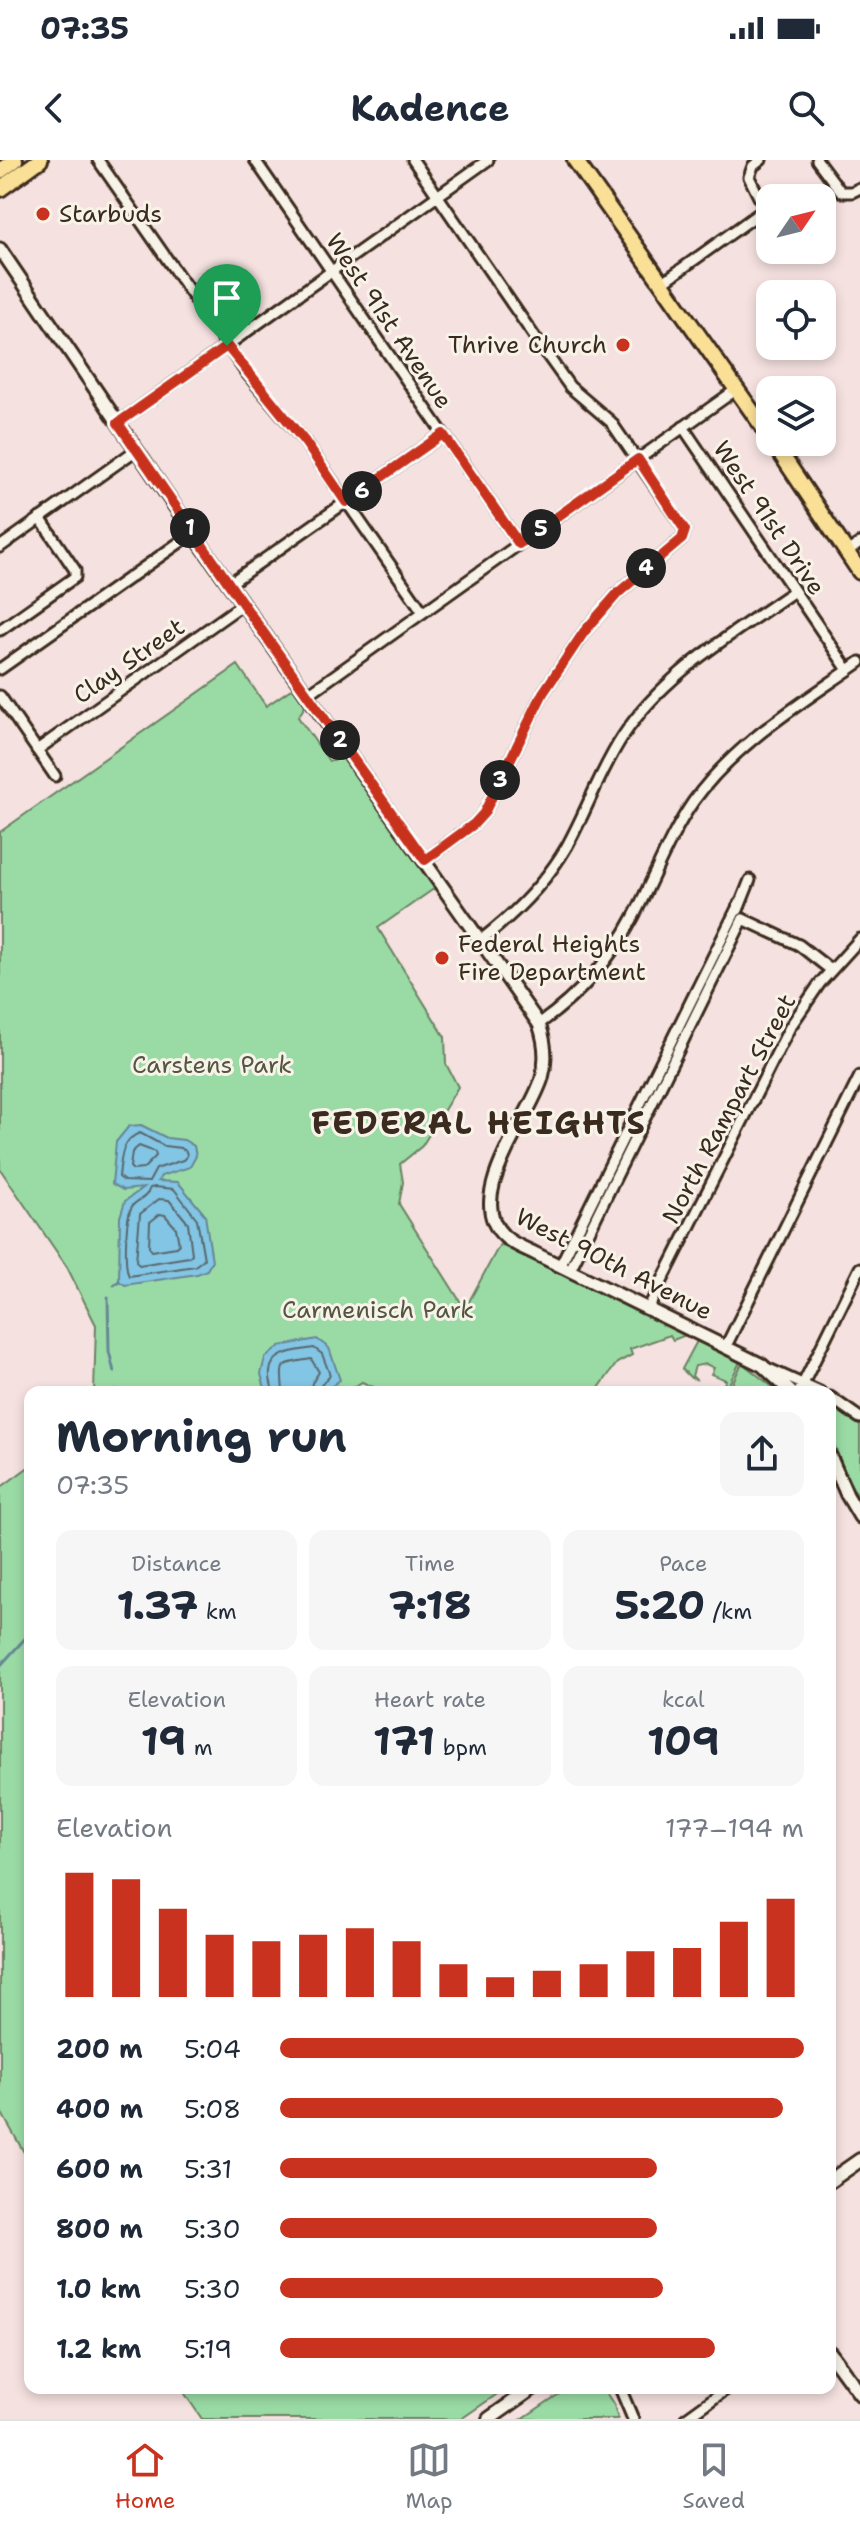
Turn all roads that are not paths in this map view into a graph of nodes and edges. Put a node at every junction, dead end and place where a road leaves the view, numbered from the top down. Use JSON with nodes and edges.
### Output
{"nodes":[{"id":1,"x":15,"y":160,"type":"edge"},
{"id":2,"x":40,"y":160,"type":"edge"},
{"id":3,"x":98,"y":160,"type":"edge"},
{"id":4,"x":255,"y":160,"type":"edge"},
{"id":5,"x":413,"y":160,"type":"edge"},
{"id":6,"x":488,"y":160,"type":"edge"},
{"id":7,"x":575,"y":160,"type":"edge"},
{"id":8,"x":761,"y":160,"type":"edge"},
{"id":9,"x":817,"y":160,"type":"edge"},
{"id":10,"x":0,"y":171,"type":"edge"},
{"id":11,"x":860,"y":188,"type":"edge"},
{"id":12,"x":0,"y":189,"type":"edge"},
{"id":13,"x":438,"y":196,"type":"junction"},
{"id":14,"x":0,"y":249,"type":"edge"},
{"id":15,"x":331,"y":272,"type":"junction"},
{"id":16,"x":662,"y":283,"type":"junction"},
{"id":17,"x":227,"y":346,"type":"junction"},
{"id":18,"x":737,"y":389,"type":"junction"},
{"id":19,"x":756,"y":417,"type":"edge"},
{"id":20,"x":118,"y":423,"type":"junction"},
{"id":21,"x":683,"y":427,"type":"junction"},
{"id":22,"x":443,"y":434,"type":"junction"},
{"id":23,"x":136,"y":450,"type":"junction"},
{"id":24,"x":782,"y":456,"type":"edge"},
{"id":25,"x":638,"y":459,"type":"junction"},
{"id":26,"x":346,"y":502,"type":"junction"},
{"id":27,"x":40,"y":518,"type":"junction"},
{"id":28,"x":193,"y":533,"type":"junction"},
{"id":29,"x":860,"y":543,"type":"edge"},
{"id":30,"x":519,"y":544,"type":"junction"},
{"id":31,"x":0,"y":547,"type":"edge"},
{"id":32,"x":846,"y":553,"type":"junction"},
{"id":33,"x":860,"y":572,"type":"edge"},
{"id":34,"x":229,"y":584,"type":"junction"},
{"id":35,"x":794,"y":591,"type":"junction"},
{"id":36,"x":243,"y":604,"type":"junction"},
{"id":37,"x":423,"y":612,"type":"junction"},
{"id":38,"x":0,"y":630,"type":"edge"},
{"id":39,"x":860,"y":662,"type":"edge"},
{"id":40,"x":0,"y":669,"type":"edge"},
{"id":41,"x":848,"y":670,"type":"junction"},
{"id":42,"x":307,"y":695,"type":"junction"},
{"id":43,"x":0,"y":696,"type":"edge"},
{"id":44,"x":37,"y":750,"type":"junction"},
{"id":45,"x":55,"y":776,"type":"dead end"},
{"id":46,"x":425,"y":860,"type":"junction"},
{"id":47,"x":750,"y":880,"type":"dead end"},
{"id":48,"x":739,"y":904,"type":"junction"},
{"id":49,"x":743,"y":919,"type":"junction"},
{"id":50,"x":860,"y":939,"type":"edge"},
{"id":51,"x":481,"y":940,"type":"junction"},
{"id":52,"x":831,"y":970,"type":"junction"},
{"id":53,"x":686,"y":1022,"type":"junction"},
{"id":54,"x":539,"y":1024,"type":"junction"},
{"id":55,"x":860,"y":1076,"type":"edge"},
{"id":56,"x":565,"y":1268,"type":"junction"},
{"id":57,"x":860,"y":1268,"type":"edge"},
{"id":58,"x":648,"y":1309,"type":"junction"},
{"id":59,"x":726,"y":1346,"type":"junction"},
{"id":60,"x":762,"y":1365,"type":"junction"},
{"id":61,"x":785,"y":1386,"type":"edge"},
{"id":62,"x":798,"y":1386,"type":"edge"},
{"id":63,"x":802,"y":1386,"type":"edge"},
{"id":64,"x":836,"y":1401,"type":"edge"},
{"id":65,"x":860,"y":1418,"type":"edge"},
{"id":66,"x":836,"y":1470,"type":"edge"},
{"id":67,"x":860,"y":1517,"type":"edge"},
{"id":68,"x":860,"y":2160,"type":"edge"},
{"id":69,"x":836,"y":2177,"type":"edge"},
{"id":70,"x":836,"y":2361,"type":"edge"},
{"id":71,"x":524,"y":2394,"type":"edge"},
{"id":72,"x":623,"y":2394,"type":"edge"},
{"id":73,"x":720,"y":2394,"type":"edge"},
{"id":74,"x":860,"y":2394,"type":"edge"},
{"id":75,"x":489,"y":2419,"type":"edge"},
{"id":76,"x":633,"y":2419,"type":"edge"},
{"id":77,"x":685,"y":2419,"type":"edge"}],
"edges":[{"from":1,"to":10,"type":"main road"},
{"from":2,"to":12,"type":"main road"},
{"from":3,"to":17,"type":"street"},
{"from":4,"to":15,"type":"street","name":"West 91st Avenue"},
{"from":5,"to":13,"type":"street"},
{"from":6,"to":13,"type":"street"},
{"from":7,"to":16,"type":"main road"},
{"from":8,"to":16,"type":"street"},
{"from":9,"to":11,"type":"street"},
{"from":13,"to":15,"type":"street"},
{"from":13,"to":25,"type":"street"},
{"from":14,"to":20,"type":"street","name":"West 90th Avenue"},
{"from":15,"to":17,"type":"street"},
{"from":15,"to":22,"type":"street","name":"West 91st Avenue"},
{"from":16,"to":18,"type":"main road"},
{"from":17,"to":20,"type":"street"},
{"from":17,"to":26,"type":"street"},
{"from":18,"to":19,"type":"main road"},
{"from":18,"to":21,"type":"street"},
{"from":20,"to":23,"type":"street","name":"West 90th Avenue"},
{"from":21,"to":25,"type":"street"},
{"from":21,"to":35,"type":"street","name":"West 91st Drive"},
{"from":22,"to":26,"type":"street"},
{"from":22,"to":30,"type":"street","name":"West 91st Avenue"},
{"from":23,"to":27,"type":"street"},
{"from":23,"to":28,"type":"street","name":"West 90th Avenue"},
{"from":24,"to":32,"type":"main road"},
{"from":25,"to":30,"type":"street"},
{"from":25,"to":46,"type":"street"},
{"from":26,"to":34,"type":"street"},
{"from":26,"to":37,"type":"street"},
{"from":27,"to":31,"type":"street"},
{"from":27,"to":38,"type":"street"},
{"from":28,"to":34,"type":"street","name":"West 90th Avenue"},
{"from":28,"to":40,"type":"street"},
{"from":29,"to":32,"type":"street"},
{"from":30,"to":37,"type":"street"},
{"from":32,"to":33,"type":"main road"},
{"from":34,"to":36,"type":"street","name":"West 90th Avenue"},
{"from":35,"to":41,"type":"street","name":"West 91st Drive"},
{"from":35,"to":51,"type":"street"},
{"from":36,"to":42,"type":"street","name":"West 90th Avenue"},
{"from":36,"to":44,"type":"street","name":"Clay Street"},
{"from":37,"to":42,"type":"street"},
{"from":39,"to":41,"type":"street"},
{"from":41,"to":54,"type":"street"},
{"from":42,"to":46,"type":"street","name":"West 90th Avenue"},
{"from":43,"to":44,"type":"street"},
{"from":44,"to":45,"type":"street"},
{"from":46,"to":51,"type":"street","name":"West 90th Avenue"},
{"from":47,"to":48,"type":"street"},
{"from":48,"to":49,"type":"street"},
{"from":48,"to":53,"type":"street"},
{"from":49,"to":52,"type":"street"},
{"from":49,"to":53,"type":"street"},
{"from":50,"to":52,"type":"street","name":"North Rampart Street"},
{"from":51,"to":54,"type":"street","name":"West 90th Avenue"},
{"from":52,"to":58,"type":"street","name":"North Rampart Street"},
{"from":53,"to":56,"type":"street"},
{"from":54,"to":56,"type":"street","name":"West 90th Avenue"},
{"from":55,"to":59,"type":"street"},
{"from":56,"to":58,"type":"street","name":"West 90th Avenue"},
{"from":57,"to":63,"type":"street"},
{"from":58,"to":59,"type":"street","name":"West 90th Avenue"},
{"from":59,"to":60,"type":"street","name":"West 90th Avenue"},
{"from":60,"to":61,"type":"street","name":"West 90th Avenue"},
{"from":60,"to":62,"type":"street","name":"West 90th Avenue"},
{"from":64,"to":65,"type":"street"},
{"from":66,"to":67,"type":"street"},
{"from":68,"to":69,"type":"main road"},
{"from":70,"to":74,"type":"main road"},
{"from":71,"to":75,"type":"main road"},
{"from":72,"to":76,"type":"street"},
{"from":73,"to":77,"type":"street"}]}
